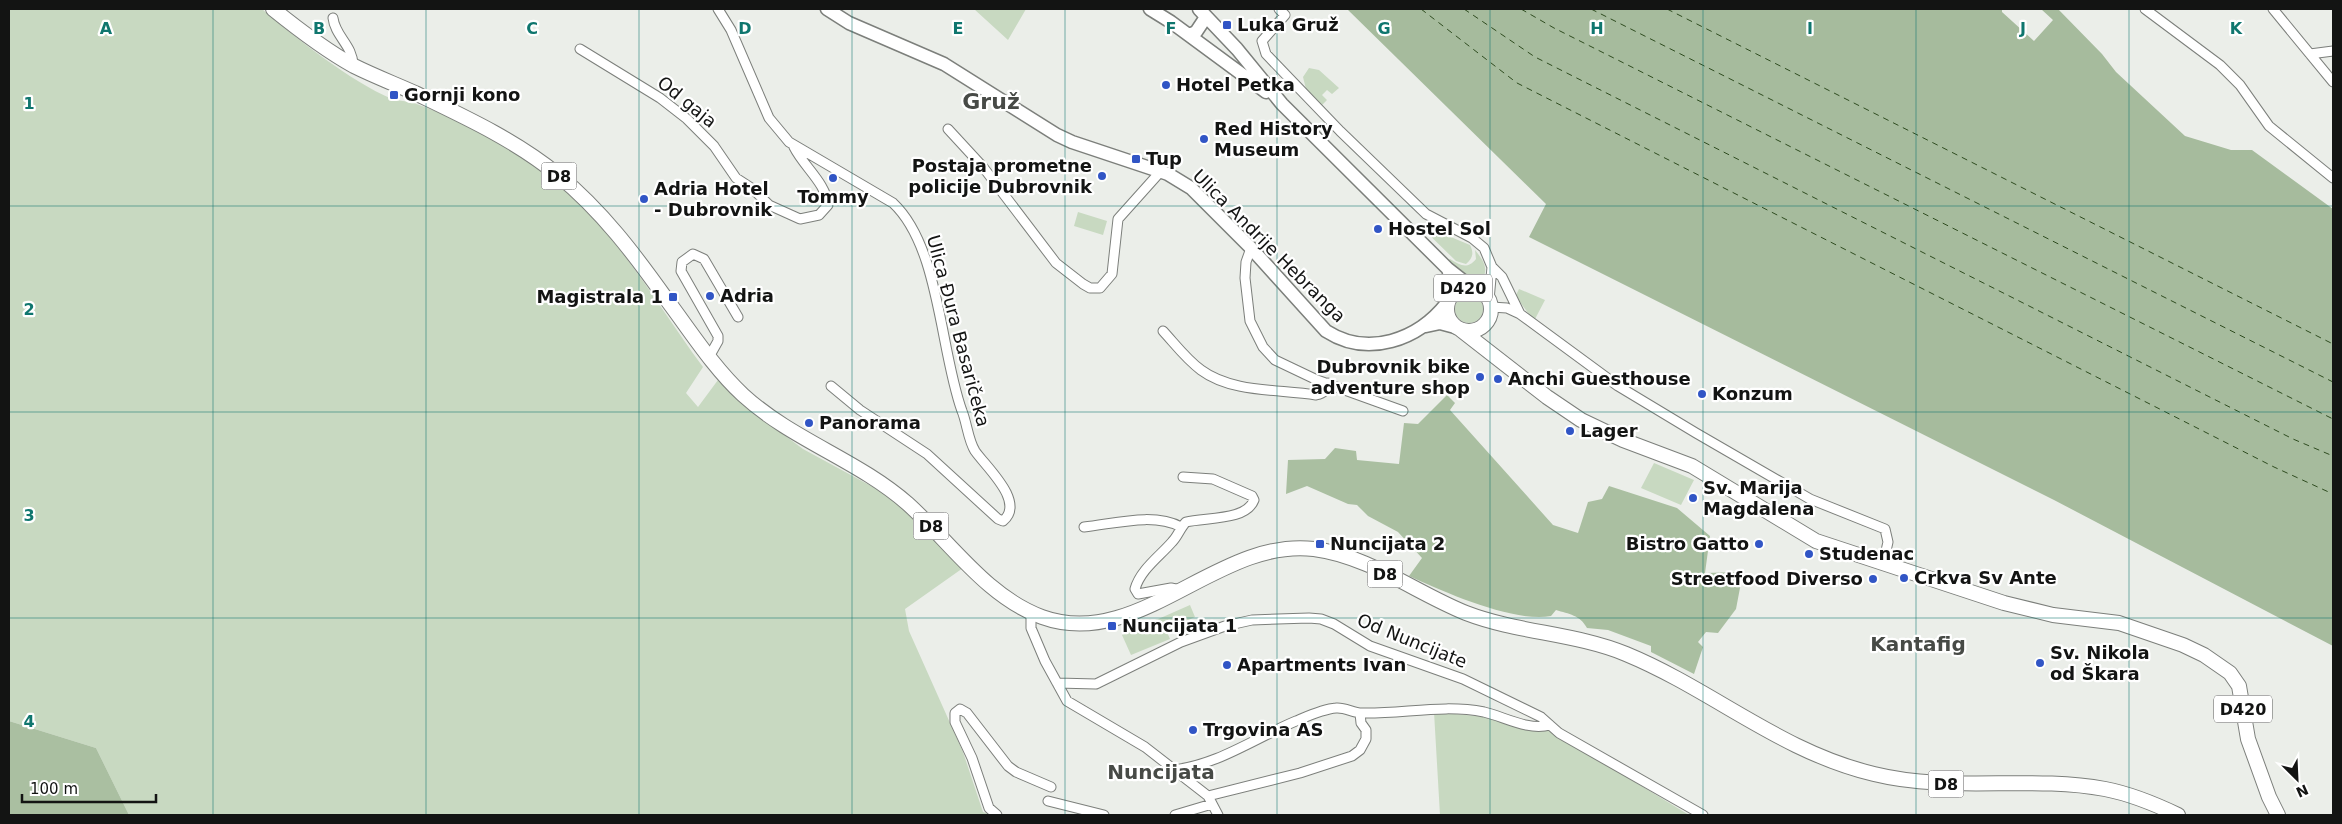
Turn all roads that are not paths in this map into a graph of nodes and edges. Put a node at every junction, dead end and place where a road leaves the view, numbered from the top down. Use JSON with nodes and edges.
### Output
{"nodes":[{"id":1,"x":273,"y":9,"type":"edge"},
{"id":2,"x":718,"y":9,"type":"edge"},
{"id":3,"x":826,"y":9,"type":"edge"},
{"id":4,"x":1150,"y":9,"type":"edge"},
{"id":5,"x":1279,"y":9,"type":"edge"},
{"id":6,"x":2145,"y":9,"type":"edge"},
{"id":7,"x":2273,"y":9,"type":"edge"},
{"id":8,"x":1203,"y":13,"type":"edge"},
{"id":9,"x":332,"y":18,"type":"dead end"},
{"id":10,"x":1189,"y":35,"type":"junction"},
{"id":11,"x":580,"y":48,"type":"dead end"},
{"id":12,"x":2333,"y":51,"type":"edge"},
{"id":13,"x":2310,"y":54,"type":"junction"},
{"id":14,"x":353,"y":65,"type":"junction"},
{"id":15,"x":2333,"y":82,"type":"edge"},
{"id":16,"x":1282,"y":104,"type":"junction"},
{"id":17,"x":948,"y":129,"type":"dead end"},
{"id":18,"x":794,"y":147,"type":"junction"},
{"id":19,"x":1161,"y":172,"type":"junction"},
{"id":20,"x":2333,"y":178,"type":"edge"},
{"id":21,"x":1251,"y":248,"type":"junction"},
{"id":22,"x":1492,"y":267,"type":"junction"},
{"id":23,"x":1448,"y":270,"type":"junction"},
{"id":24,"x":1491,"y":277,"type":"junction"},
{"id":25,"x":1472,"y":287,"type":"junction"},
{"id":26,"x":1449,"y":299,"type":"junction"},
{"id":27,"x":1490,"y":303,"type":"junction"},
{"id":28,"x":1520,"y":314,"type":"junction"},
{"id":29,"x":738,"y":317,"type":"dead end"},
{"id":30,"x":1485,"y":324,"type":"junction"},
{"id":31,"x":1424,"y":327,"type":"junction"},
{"id":32,"x":1458,"y":329,"type":"junction"},
{"id":33,"x":1164,"y":331,"type":"dead end"},
{"id":34,"x":709,"y":357,"type":"junction"},
{"id":35,"x":1498,"y":359,"type":"junction"},
{"id":36,"x":1328,"y":383,"type":"junction"},
{"id":37,"x":831,"y":386,"type":"dead end"},
{"id":38,"x":1404,"y":411,"type":"dead end"},
{"id":39,"x":1183,"y":476,"type":"dead end"},
{"id":40,"x":1084,"y":527,"type":"dead end"},
{"id":41,"x":1181,"y":527,"type":"junction"},
{"id":42,"x":1883,"y":564,"type":"junction"},
{"id":43,"x":1180,"y":590,"type":"junction"},
{"id":44,"x":1031,"y":612,"type":"junction"},
{"id":45,"x":1057,"y":684,"type":"junction"},
{"id":46,"x":1360,"y":713,"type":"junction"},
{"id":47,"x":1550,"y":725,"type":"junction"},
{"id":48,"x":1173,"y":770,"type":"junction"},
{"id":49,"x":1051,"y":787,"type":"dead end"},
{"id":50,"x":1210,"y":800,"type":"junction"},
{"id":51,"x":1048,"y":802,"type":"dead end"},
{"id":52,"x":2173,"y":814,"type":"edge"},
{"id":53,"x":997,"y":815,"type":"edge"},
{"id":54,"x":1104,"y":815,"type":"edge"},
{"id":55,"x":1175,"y":815,"type":"edge"},
{"id":56,"x":1218,"y":815,"type":"edge"},
{"id":57,"x":1703,"y":815,"type":"edge"},
{"id":58,"x":2278,"y":815,"type":"edge"}],
"edges":[{"from":1,"to":14,"type":"main road","number":"D8"},
{"from":2,"to":18,"type":"street"},
{"from":3,"to":19,"type":"street","name":"Ulica Andrije Hebranga"},
{"from":4,"to":10,"type":"street"},
{"from":5,"to":22,"type":"street"},
{"from":6,"to":20,"type":"street"},
{"from":7,"to":13,"type":"street"},
{"from":8,"to":10,"type":"street"},
{"from":8,"to":16,"type":"street"},
{"from":9,"to":14,"type":"street"},
{"from":10,"to":16,"type":"street"},
{"from":11,"to":18,"type":"street","name":"Od gaja"},
{"from":12,"to":13,"type":"street"},
{"from":13,"to":15,"type":"street"},
{"from":14,"to":34,"type":"main road","number":"D8"},
{"from":16,"to":23,"type":"street"},
{"from":17,"to":19,"type":"street"},
{"from":18,"to":37,"type":"street","name":"Ulica Đura Basaričeka"},
{"from":19,"to":21,"type":"street","name":"Ulica Andrije Hebranga"},
{"from":21,"to":31,"type":"street","name":"Ulica Andrije Hebranga"},
{"from":21,"to":36,"type":"street"},
{"from":22,"to":24,"type":"street"},
{"from":22,"to":28,"type":"street"},
{"from":23,"to":25,"type":"street"},
{"from":23,"to":26,"type":"street"},
{"from":24,"to":25,"type":"street"},
{"from":24,"to":27,"type":"street"},
{"from":25,"to":26,"type":"main road","number":"D420"},
{"from":25,"to":27,"type":"main road","number":"D420"},
{"from":26,"to":31,"type":"street","name":"Ulica Andrije Hebranga"},
{"from":26,"to":32,"type":"main road","number":"D420"},
{"from":27,"to":28,"type":"street"},
{"from":27,"to":30,"type":"main road","number":"D420"},
{"from":28,"to":42,"type":"street"},
{"from":29,"to":34,"type":"street"},
{"from":30,"to":32,"type":"main road","number":"D420"},
{"from":30,"to":35,"type":"main road","number":"D420"},
{"from":31,"to":32,"type":"street","name":"Ulica Andrije Hebranga"},
{"from":32,"to":35,"type":"main road","number":"D420"},
{"from":33,"to":36,"type":"street"},
{"from":34,"to":44,"type":"main road","number":"D8"},
{"from":35,"to":42,"type":"main road","number":"D420"},
{"from":36,"to":38,"type":"street"},
{"from":39,"to":41,"type":"street"},
{"from":40,"to":41,"type":"street"},
{"from":41,"to":43,"type":"street"},
{"from":42,"to":58,"type":"main road","number":"D420"},
{"from":43,"to":44,"type":"main road","number":"D8"},
{"from":43,"to":52,"type":"main road","number":"D8"},
{"from":44,"to":45,"type":"street"},
{"from":45,"to":47,"type":"street","name":"Od Nuncijate"},
{"from":45,"to":48,"type":"street"},
{"from":46,"to":47,"type":"street"},
{"from":46,"to":48,"type":"street"},
{"from":46,"to":50,"type":"street"},
{"from":47,"to":57,"type":"street","name":"Od Nuncijate"},
{"from":48,"to":50,"type":"street"},
{"from":49,"to":53,"type":"street"},
{"from":50,"to":55,"type":"street"},
{"from":50,"to":56,"type":"street"},
{"from":51,"to":54,"type":"street"}]}
